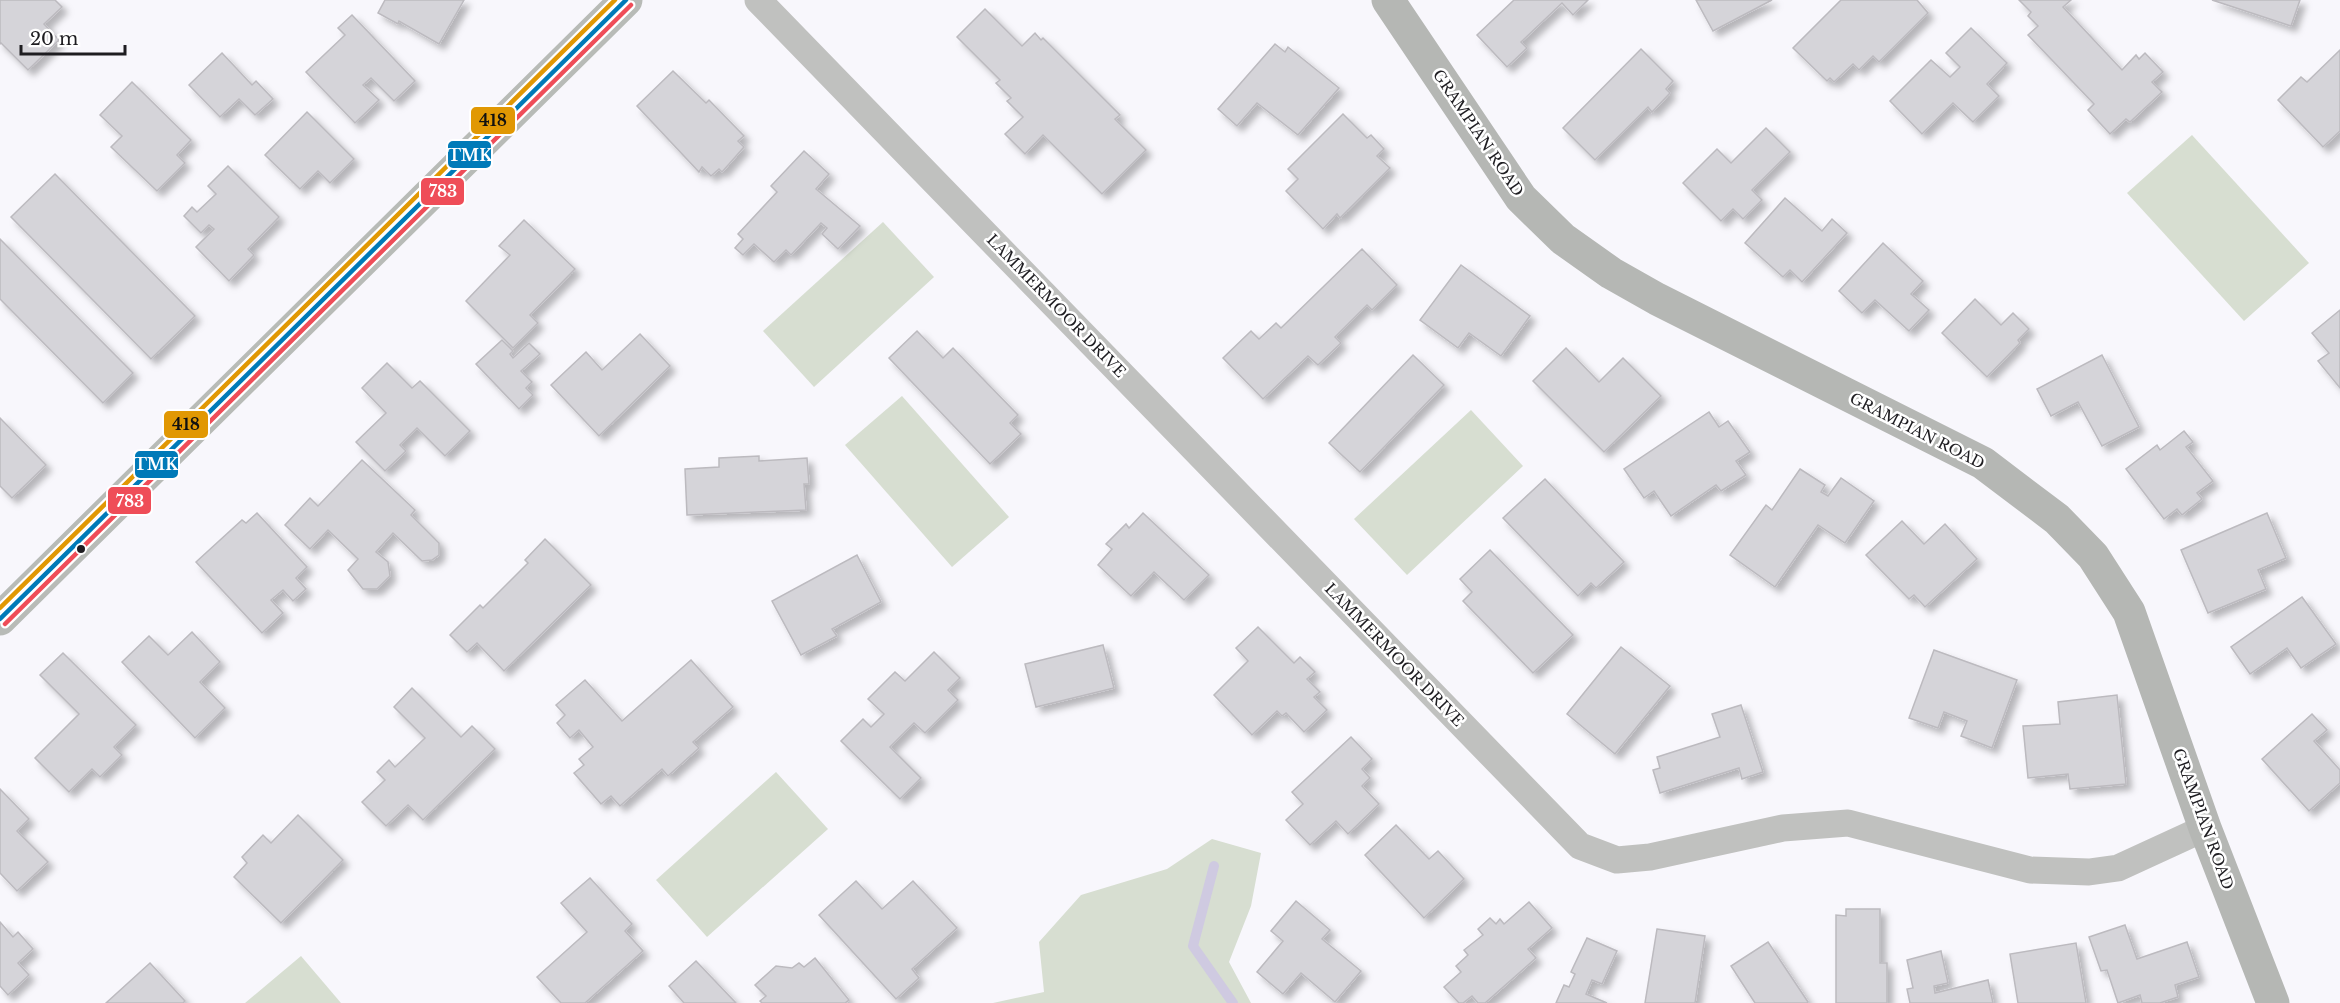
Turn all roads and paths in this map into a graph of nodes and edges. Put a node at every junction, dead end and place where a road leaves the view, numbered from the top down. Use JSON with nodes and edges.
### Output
{"nodes":[{"id":1,"x":626,"y":0,"type":"edge"},
{"id":2,"x":758,"y":0,"type":"edge"},
{"id":3,"x":1388,"y":0,"type":"edge"},
{"id":4,"x":0,"y":619,"type":"edge"},
{"id":5,"x":2205,"y":828,"type":"junction"},
{"id":6,"x":2273,"y":1003,"type":"edge"}],
"edges":[{"from":1,"to":4,"type":"main road"},
{"from":2,"to":5,"type":"street","name":"LAMMERMOOR DRIVE"},
{"from":3,"to":5,"type":"street","name":"GRAMPIAN ROAD"},
{"from":5,"to":6,"type":"street","name":"GRAMPIAN ROAD"}]}
